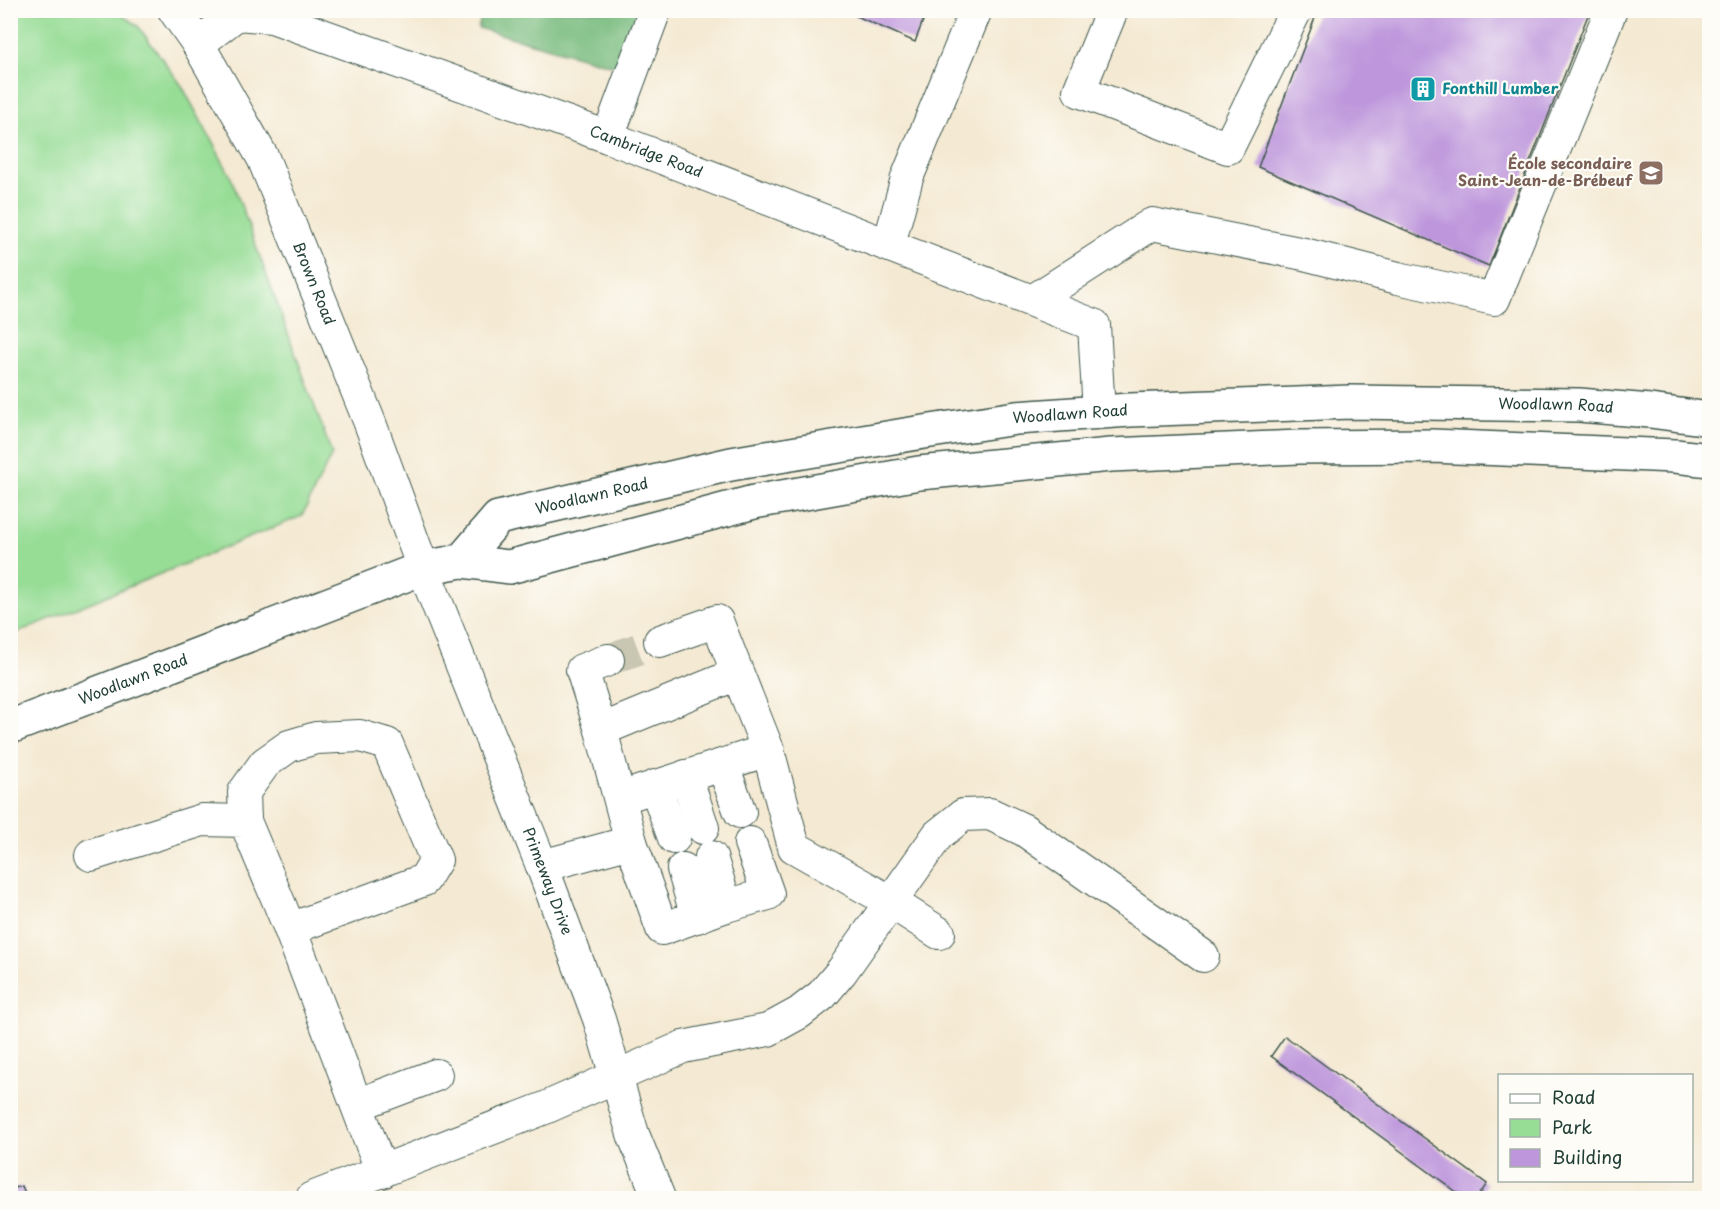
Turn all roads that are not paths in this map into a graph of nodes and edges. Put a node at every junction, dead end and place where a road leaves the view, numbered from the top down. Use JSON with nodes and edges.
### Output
{"nodes":[{"id":1,"x":174,"y":10,"type":"edge"},
{"id":2,"x":655,"y":10,"type":"edge"},
{"id":3,"x":976,"y":10,"type":"edge"},
{"id":4,"x":1112,"y":10,"type":"edge"},
{"id":5,"x":1296,"y":10,"type":"edge"},
{"id":6,"x":1611,"y":10,"type":"edge"},
{"id":7,"x":198,"y":44,"type":"junction"},
{"id":8,"x":608,"y":137,"type":"junction"},
{"id":9,"x":889,"y":244,"type":"junction"},
{"id":10,"x":1034,"y":300,"type":"junction"},
{"id":11,"x":1099,"y":413,"type":"junction"},
{"id":12,"x":1710,"y":419,"type":"edge"},
{"id":13,"x":1710,"y":460,"type":"edge"},
{"id":14,"x":461,"y":561,"type":"junction"},
{"id":15,"x":423,"y":568,"type":"junction"},
{"id":16,"x":660,"y":640,"type":"tunnel mouth"},
{"id":17,"x":595,"y":665,"type":"dead end"},
{"id":18,"x":737,"y":674,"type":"junction"},
{"id":19,"x":10,"y":727,"type":"edge"},
{"id":20,"x":601,"y":730,"type":"junction"},
{"id":21,"x":768,"y":750,"type":"junction"},
{"id":22,"x":723,"y":766,"type":"junction"},
{"id":23,"x":686,"y":776,"type":"junction"},
{"id":24,"x":655,"y":786,"type":"junction"},
{"id":25,"x":620,"y":798,"type":"junction"},
{"id":26,"x":740,"y":812,"type":"dead end"},
{"id":27,"x":245,"y":821,"type":"junction"},
{"id":28,"x":703,"y":828,"type":"dead end"},
{"id":29,"x":674,"y":838,"type":"dead end"},
{"id":30,"x":631,"y":842,"type":"junction"},
{"id":31,"x":750,"y":843,"type":"dead end"},
{"id":32,"x":794,"y":847,"type":"junction"},
{"id":33,"x":91,"y":855,"type":"dead end"},
{"id":34,"x":542,"y":866,"type":"junction"},
{"id":35,"x":768,"y":894,"type":"junction"},
{"id":36,"x":891,"y":902,"type":"junction"},
{"id":37,"x":726,"y":906,"type":"junction"},
{"id":38,"x":697,"y":917,"type":"junction"},
{"id":39,"x":290,"y":929,"type":"junction"},
{"id":40,"x":939,"y":933,"type":"dead end"},
{"id":41,"x":1203,"y":956,"type":"dead end"},
{"id":42,"x":436,"y":1075,"type":"dead end"},
{"id":43,"x":616,"y":1077,"type":"junction"},
{"id":44,"x":357,"y":1105,"type":"junction"},
{"id":45,"x":382,"y":1172,"type":"junction"},
{"id":46,"x":312,"y":1198,"type":"edge"},
{"id":47,"x":659,"y":1198,"type":"edge"}],
"edges":[{"from":1,"to":7,"type":"street","name":"Brown Road"},
{"from":2,"to":8,"type":"street"},
{"from":3,"to":9,"type":"street"},
{"from":4,"to":5,"type":"street"},
{"from":6,"to":10,"type":"street"},
{"from":7,"to":8,"type":"street","name":"Cambridge Road"},
{"from":7,"to":15,"type":"street","name":"Brown Road"},
{"from":8,"to":9,"type":"street","name":"Cambridge Road"},
{"from":9,"to":10,"type":"street","name":"Cambridge Road"},
{"from":10,"to":11,"type":"street","name":"Cambridge Road"},
{"from":11,"to":12,"type":"main road","name":"Woodlawn Road"},
{"from":11,"to":14,"type":"main road","name":"Woodlawn Road"},
{"from":13,"to":14,"type":"main road","name":"Woodlawn Road"},
{"from":14,"to":15,"type":"main road","name":"Woodlawn Road"},
{"from":15,"to":19,"type":"main road","name":"Woodlawn Road"},
{"from":15,"to":34,"type":"street","name":"Primeway Drive"},
{"from":16,"to":18,"type":"street"},
{"from":17,"to":20,"type":"street"},
{"from":18,"to":20,"type":"street"},
{"from":18,"to":21,"type":"street"},
{"from":20,"to":25,"type":"street"},
{"from":21,"to":22,"type":"street"},
{"from":21,"to":32,"type":"street"},
{"from":22,"to":23,"type":"street"},
{"from":22,"to":26,"type":"street"},
{"from":23,"to":24,"type":"street"},
{"from":23,"to":28,"type":"street"},
{"from":24,"to":25,"type":"street"},
{"from":24,"to":29,"type":"street"},
{"from":25,"to":30,"type":"street"},
{"from":27,"to":33,"type":"street"},
{"from":27,"to":39,"type":"street"},
{"from":27,"to":39,"type":"street"},
{"from":30,"to":34,"type":"street"},
{"from":30,"to":38,"type":"street"},
{"from":31,"to":35,"type":"street"},
{"from":32,"to":35,"type":"street"},
{"from":32,"to":36,"type":"street"},
{"from":34,"to":43,"type":"street","name":"Primeway Drive"},
{"from":35,"to":37,"type":"street"},
{"from":36,"to":40,"type":"street"},
{"from":36,"to":41,"type":"street"},
{"from":36,"to":43,"type":"street"},
{"from":37,"to":38,"type":"street"},
{"from":37,"to":38,"type":"street"},
{"from":39,"to":44,"type":"street"},
{"from":42,"to":44,"type":"street"},
{"from":43,"to":45,"type":"street"},
{"from":43,"to":47,"type":"street","name":"Primeway Drive"},
{"from":44,"to":45,"type":"street"},
{"from":45,"to":46,"type":"street"}]}
